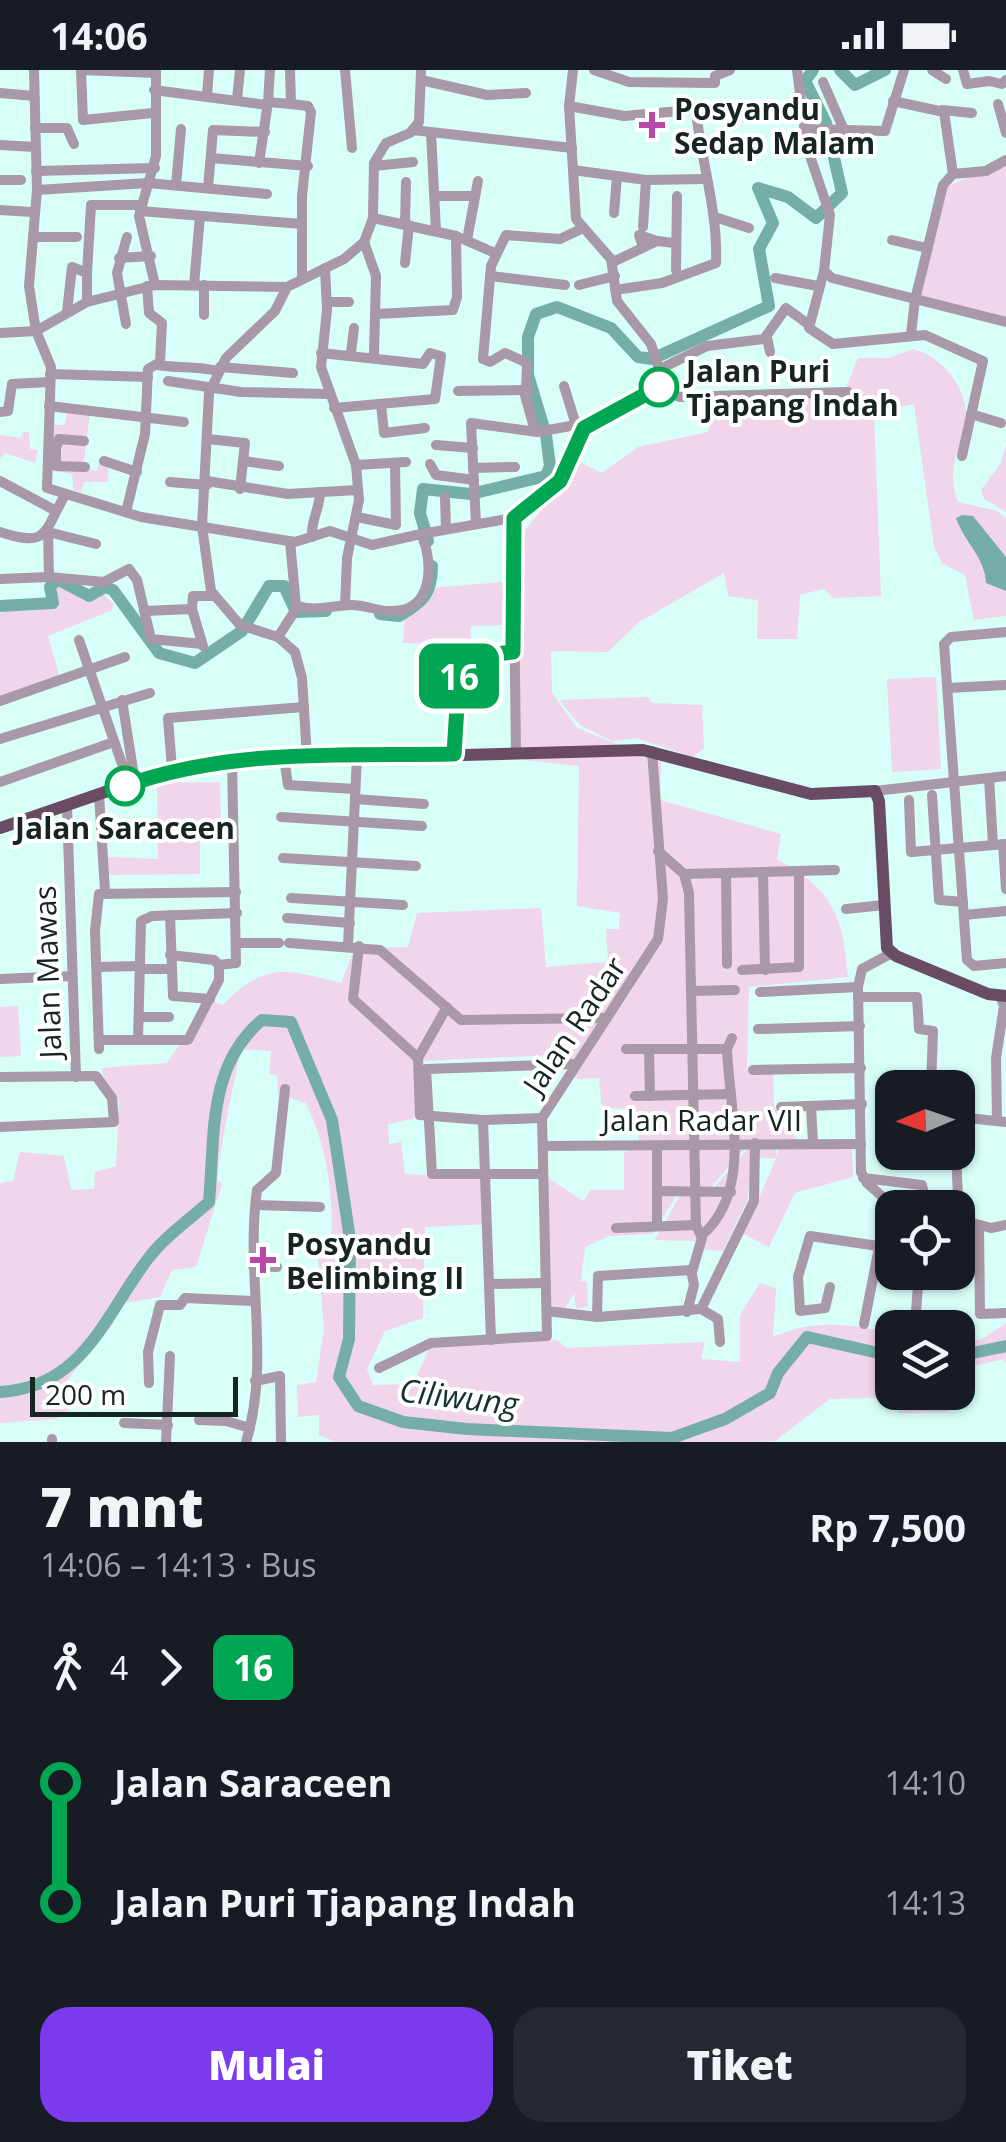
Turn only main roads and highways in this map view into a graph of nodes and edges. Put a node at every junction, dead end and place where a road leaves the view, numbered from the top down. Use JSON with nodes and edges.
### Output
{"nodes":[{"id":1,"x":0,"y":828,"type":"edge"},
{"id":2,"x":1004,"y":1001,"type":"edge"}],
"edges":[{"from":1,"to":2,"type":"main road"}]}
